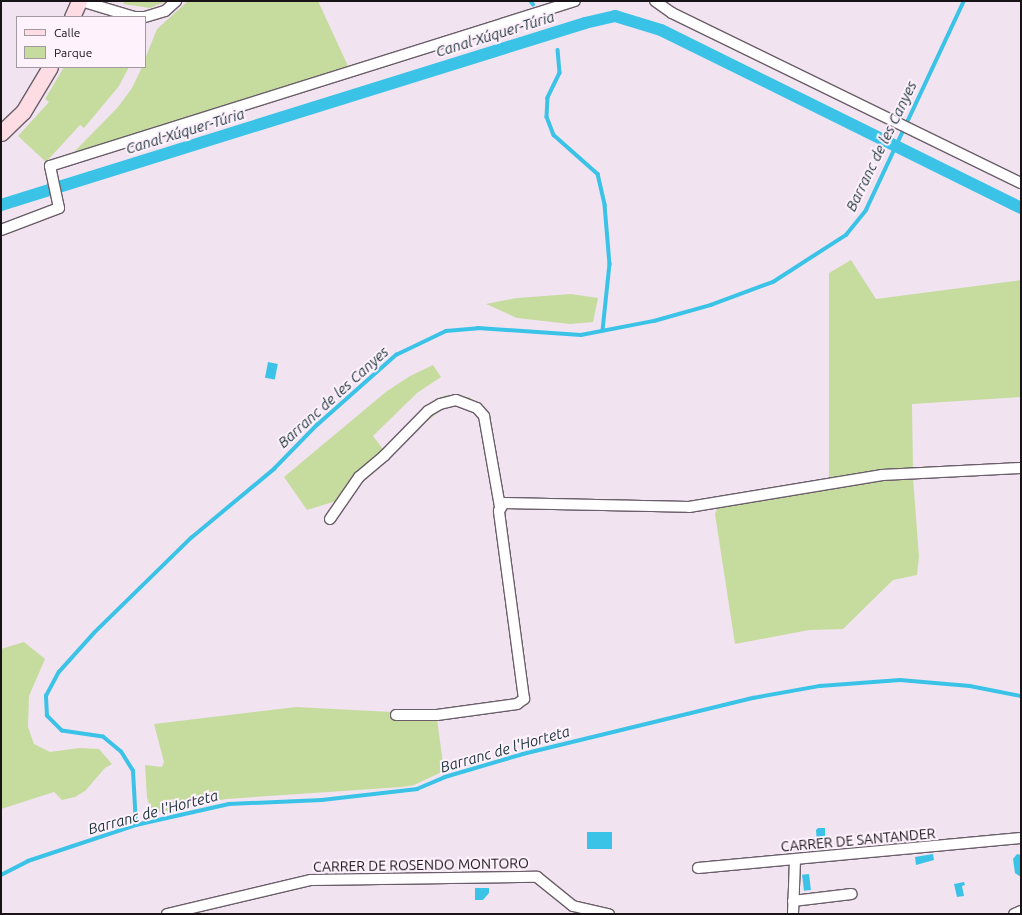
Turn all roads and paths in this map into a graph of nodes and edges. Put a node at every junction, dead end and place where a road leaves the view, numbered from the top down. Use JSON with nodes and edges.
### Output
{"nodes":[{"id":1,"x":80,"y":1,"type":"edge"},
{"id":2,"x":176,"y":1,"type":"edge"},
{"id":3,"x":575,"y":1,"type":"edge"},
{"id":4,"x":655,"y":1,"type":"edge"},
{"id":5,"x":72,"y":16,"type":"edge"},
{"id":6,"x":131,"y":16,"type":"edge"},
{"id":7,"x":146,"y":17,"type":"edge"},
{"id":8,"x":49,"y":68,"type":"edge"},
{"id":9,"x":1,"y":133,"type":"edge"},
{"id":10,"x":1021,"y":183,"type":"edge"},
{"id":11,"x":1,"y":230,"type":"edge"},
{"id":12,"x":1021,"y":468,"type":"edge"},
{"id":13,"x":500,"y":507,"type":"junction"},
{"id":14,"x":330,"y":519,"type":"dead end"},
{"id":15,"x":396,"y":715,"type":"dead end"},
{"id":16,"x":1021,"y":838,"type":"edge"},
{"id":17,"x":795,"y":860,"type":"junction"},
{"id":18,"x":698,"y":868,"type":"dead end"},
{"id":19,"x":852,"y":894,"type":"dead end"},
{"id":20,"x":793,"y":901,"type":"junction"},
{"id":21,"x":1021,"y":911,"type":"edge"},
{"id":22,"x":166,"y":914,"type":"edge"},
{"id":23,"x":609,"y":914,"type":"edge"},
{"id":24,"x":793,"y":914,"type":"edge"},
{"id":25,"x":1014,"y":914,"type":"edge"}],
"edges":[{"from":1,"to":5,"type":"main road"},
{"from":1,"to":6,"type":"street"},
{"from":2,"to":7,"type":"street"},
{"from":3,"to":11,"type":"street"},
{"from":4,"to":10,"type":"street"},
{"from":8,"to":9,"type":"main road"},
{"from":12,"to":13,"type":"street"},
{"from":13,"to":14,"type":"street"},
{"from":13,"to":15,"type":"street"},
{"from":16,"to":17,"type":"street","name":"CARRER DE SANTANDER"},
{"from":17,"to":18,"type":"street","name":"CARRER DE SANTANDER"},
{"from":17,"to":20,"type":"street"},
{"from":19,"to":20,"type":"street"},
{"from":20,"to":24,"type":"street"},
{"from":21,"to":25,"type":"street"},
{"from":22,"to":23,"type":"street","name":"CARRER DE ROSENDO MONTORO"}]}
